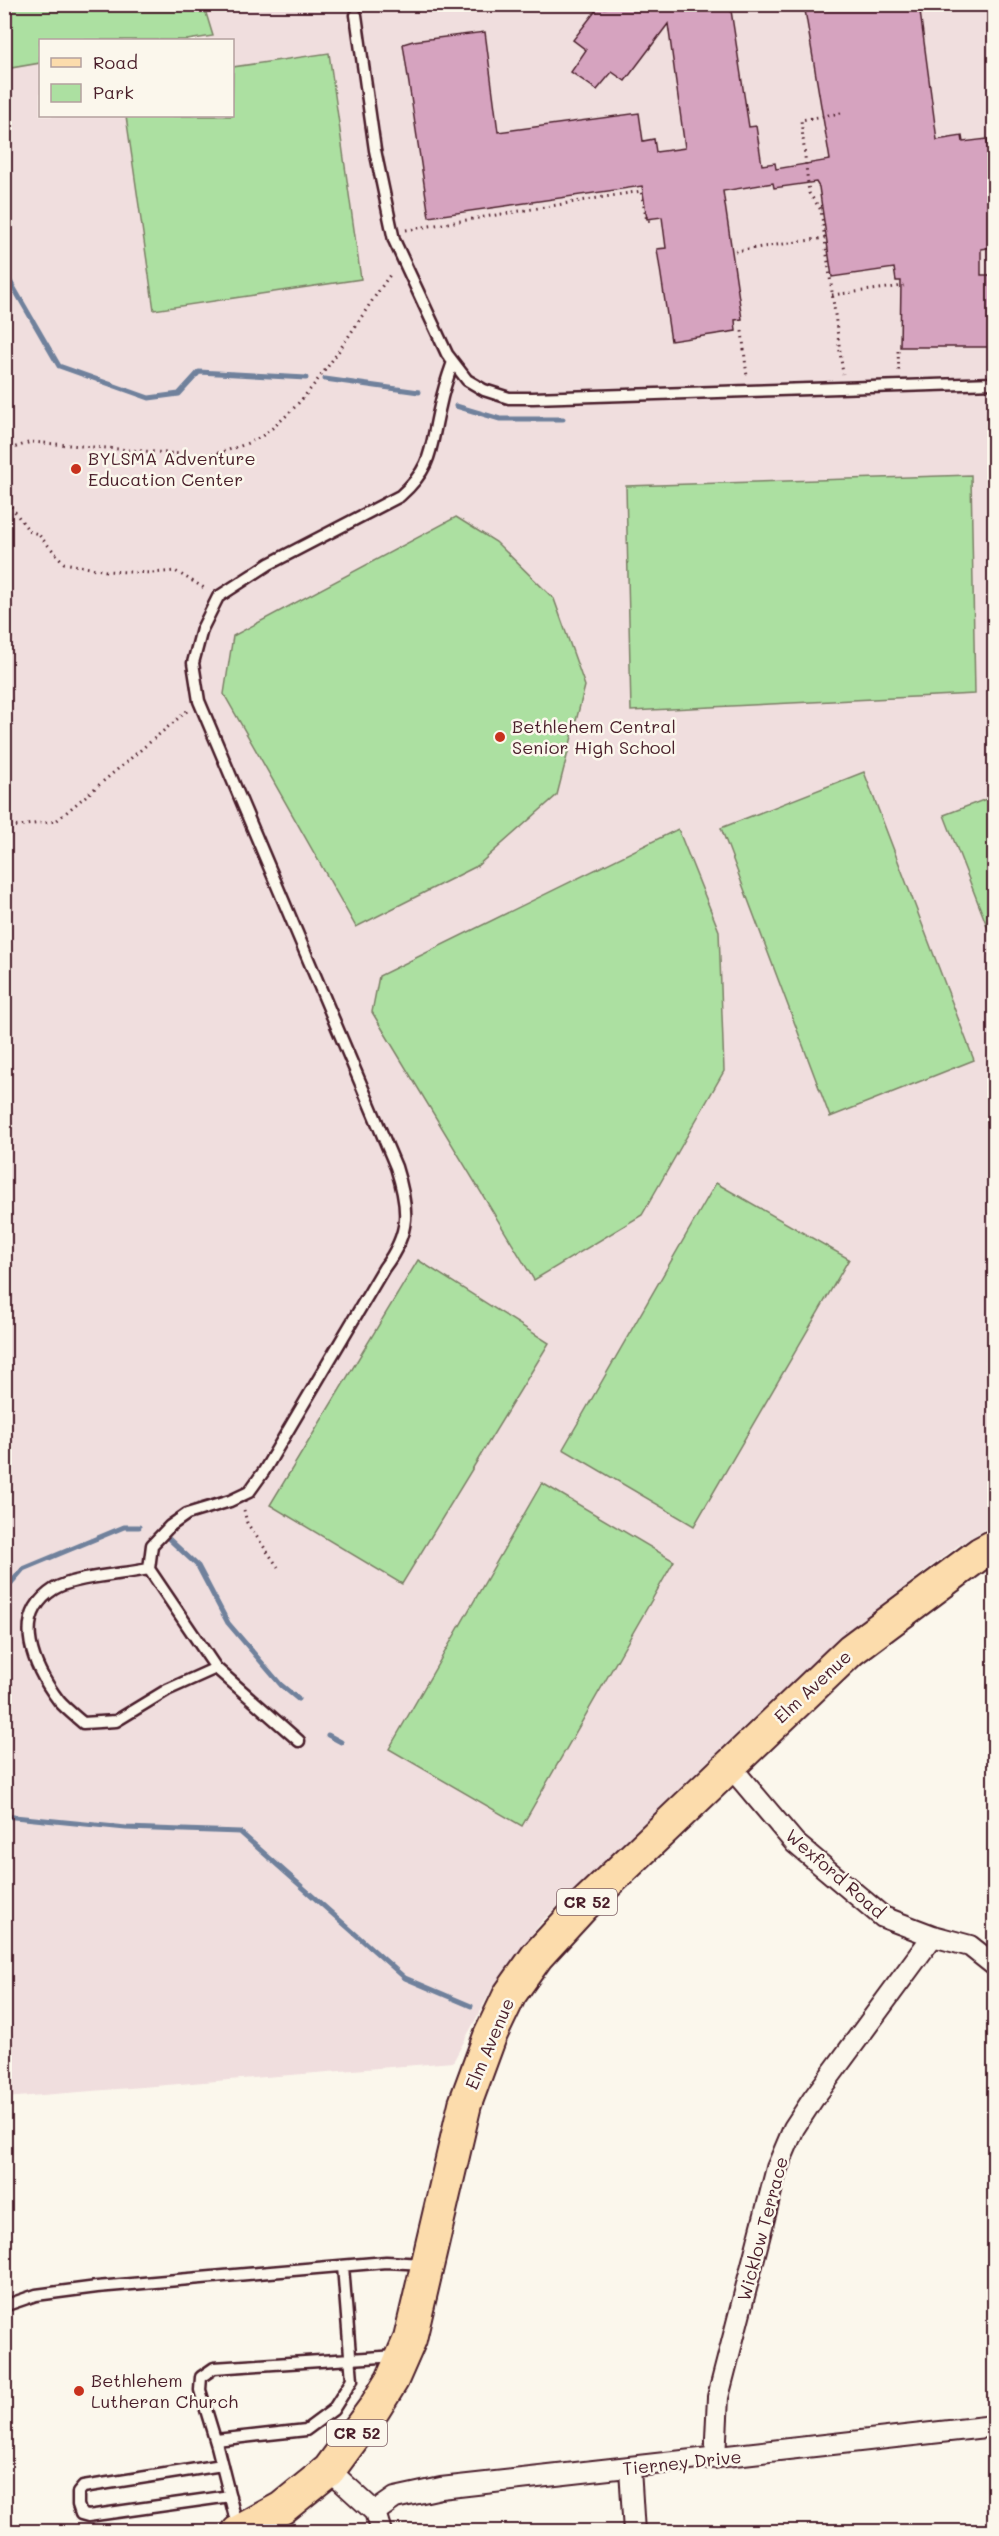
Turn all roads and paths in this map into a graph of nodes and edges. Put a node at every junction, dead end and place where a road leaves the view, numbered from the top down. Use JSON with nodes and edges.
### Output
{"nodes":[{"id":1,"x":356,"y":15,"type":"dead end"},
{"id":2,"x":841,"y":113,"type":"dead end"},
{"id":3,"x":654,"y":220,"type":"dead end"},
{"id":4,"x":392,"y":232,"type":"junction"},
{"id":5,"x":825,"y":238,"type":"junction"},
{"id":6,"x":735,"y":251,"type":"dead end"},
{"id":7,"x":402,"y":258,"type":"junction"},
{"id":8,"x":904,"y":286,"type":"dead end"},
{"id":9,"x":832,"y":295,"type":"junction"},
{"id":10,"x":742,"y":331,"type":"dead end"},
{"id":11,"x":898,"y":351,"type":"dead end"},
{"id":12,"x":453,"y":362,"type":"junction"},
{"id":13,"x":994,"y":383,"type":"edge"},
{"id":14,"x":900,"y":386,"type":"junction"},
{"id":15,"x":845,"y":388,"type":"junction"},
{"id":16,"x":749,"y":391,"type":"junction"},
{"id":17,"x":4,"y":420,"type":"edge"},
{"id":18,"x":6,"y":451,"type":"edge"},
{"id":19,"x":4,"y":497,"type":"edge"},
{"id":20,"x":218,"y":597,"type":"junction"},
{"id":21,"x":199,"y":701,"type":"junction"},
{"id":22,"x":4,"y":828,"type":"edge"},
{"id":23,"x":240,"y":1496,"type":"junction"},
{"id":24,"x":994,"y":1546,"type":"edge"},
{"id":25,"x":278,"y":1567,"type":"dead end"},
{"id":26,"x":149,"y":1569,"type":"junction"},
{"id":27,"x":216,"y":1668,"type":"junction"},
{"id":28,"x":299,"y":1741,"type":"dead end"},
{"id":29,"x":730,"y":1766,"type":"junction"},
{"id":30,"x":933,"y":1936,"type":"junction"},
{"id":31,"x":994,"y":1965,"type":"edge"},
{"id":32,"x":429,"y":2264,"type":"junction"},
{"id":33,"x":343,"y":2266,"type":"junction"},
{"id":34,"x":4,"y":2306,"type":"edge"},
{"id":35,"x":403,"y":2355,"type":"junction"},
{"id":36,"x":351,"y":2359,"type":"junction"},
{"id":37,"x":994,"y":2426,"type":"edge"},
{"id":38,"x":216,"y":2440,"type":"junction"},
{"id":39,"x":715,"y":2458,"type":"junction"},
{"id":40,"x":222,"y":2465,"type":"junction"},
{"id":41,"x":630,"y":2469,"type":"junction"},
{"id":42,"x":329,"y":2470,"type":"junction"},
{"id":43,"x":230,"y":2496,"type":"junction"},
{"id":44,"x":375,"y":2512,"type":"junction"},
{"id":45,"x":238,"y":2531,"type":"edge"},
{"id":46,"x":381,"y":2532,"type":"edge"},
{"id":47,"x":634,"y":2532,"type":"edge"}],
"edges":[{"from":1,"to":4,"type":"lane"},
{"from":2,"to":5,"type":"path"},
{"from":3,"to":4,"type":"path"},
{"from":4,"to":7,"type":"lane"},
{"from":5,"to":6,"type":"path"},
{"from":5,"to":9,"type":"path"},
{"from":7,"to":12,"type":"lane"},
{"from":7,"to":18,"type":"path"},
{"from":8,"to":9,"type":"path"},
{"from":9,"to":15,"type":"path"},
{"from":10,"to":16,"type":"path"},
{"from":11,"to":14,"type":"path"},
{"from":12,"to":16,"type":"lane"},
{"from":12,"to":20,"type":"lane"},
{"from":13,"to":14,"type":"lane"},
{"from":14,"to":15,"type":"lane"},
{"from":15,"to":16,"type":"lane"},
{"from":17,"to":18,"type":"path"},
{"from":19,"to":20,"type":"path"},
{"from":20,"to":21,"type":"lane"},
{"from":21,"to":22,"type":"path"},
{"from":21,"to":23,"type":"lane"},
{"from":23,"to":25,"type":"path"},
{"from":23,"to":26,"type":"lane"},
{"from":24,"to":29,"type":"main road","name":"Elm Avenue","number":"CR 52"},
{"from":26,"to":27,"type":"lane"},
{"from":26,"to":27,"type":"lane"},
{"from":27,"to":28,"type":"lane"},
{"from":29,"to":30,"type":"street","name":"Wexford Road"},
{"from":29,"to":32,"type":"main road","name":"Elm Avenue","number":"CR 52"},
{"from":30,"to":31,"type":"street","name":"Wexford Road"},
{"from":30,"to":39,"type":"street","name":"Wicklow Terrace"},
{"from":32,"to":33,"type":"lane"},
{"from":32,"to":35,"type":"main road","name":"Elm Avenue","number":"CR 52"},
{"from":33,"to":34,"type":"lane"},
{"from":33,"to":36,"type":"lane"},
{"from":35,"to":36,"type":"lane"},
{"from":35,"to":42,"type":"main road","name":"Elm Avenue","number":"CR 52"},
{"from":36,"to":38,"type":"lane"},
{"from":36,"to":38,"type":"lane"},
{"from":37,"to":39,"type":"street","name":"Tierney Drive"},
{"from":38,"to":40,"type":"lane"},
{"from":39,"to":41,"type":"street","name":"Tierney Drive"},
{"from":40,"to":43,"type":"lane"},
{"from":40,"to":43,"type":"lane"},
{"from":41,"to":44,"type":"street","name":"Tierney Drive"},
{"from":41,"to":47,"type":"street"},
{"from":42,"to":44,"type":"street"},
{"from":42,"to":45,"type":"main road","name":"Elm Avenue","number":"CR 52"},
{"from":43,"to":45,"type":"lane"},
{"from":44,"to":46,"type":"street"}]}
